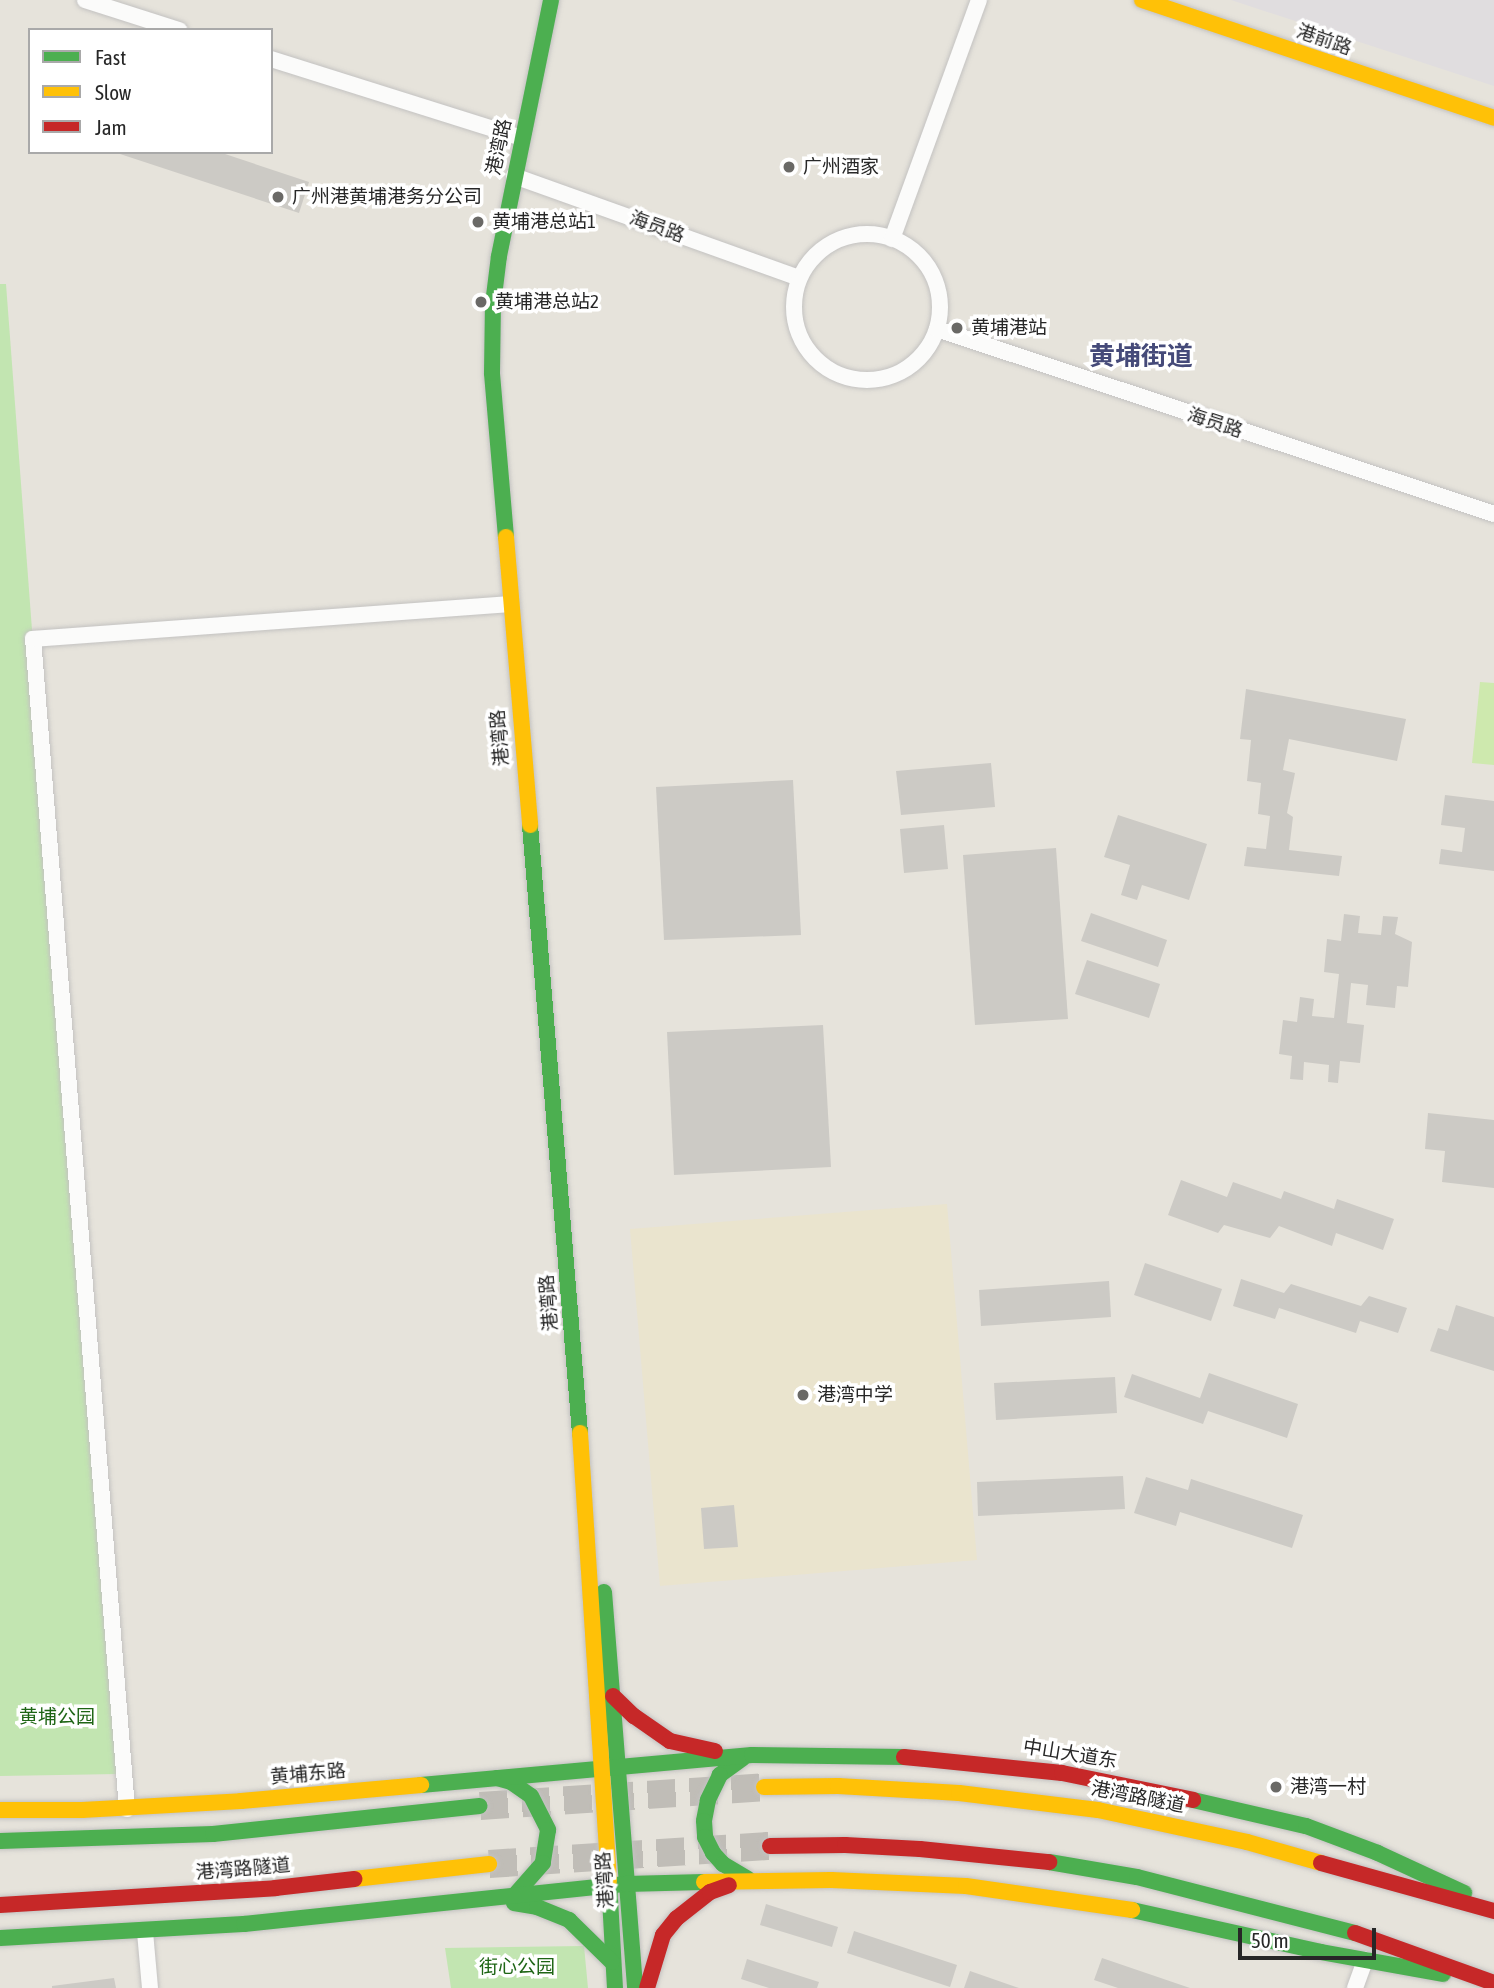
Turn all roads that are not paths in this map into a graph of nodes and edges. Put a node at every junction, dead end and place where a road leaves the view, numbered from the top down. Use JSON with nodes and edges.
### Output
{"nodes":[{"id":1,"x":85,"y":0,"type":"edge"},
{"id":2,"x":551,"y":0,"type":"edge"},
{"id":3,"x":979,"y":0,"type":"edge"},
{"id":4,"x":1142,"y":0,"type":"edge"},
{"id":5,"x":173,"y":28,"type":"edge"},
{"id":6,"x":273,"y":60,"type":"edge"},
{"id":7,"x":1494,"y":118,"type":"edge"},
{"id":8,"x":522,"y":138,"type":"junction"},
{"id":9,"x":514,"y":176,"type":"junction"},
{"id":10,"x":892,"y":239,"type":"junction"},
{"id":11,"x":799,"y":278,"type":"junction"},
{"id":12,"x":937,"y":329,"type":"junction"},
{"id":13,"x":1494,"y":514,"type":"edge"},
{"id":14,"x":510,"y":604,"type":"junction"},
{"id":15,"x":584,"y":1476,"type":"junction"},
{"id":16,"x":612,"y":1696,"type":"junction"},
{"id":17,"x":751,"y":1755,"type":"junction"},
{"id":18,"x":618,"y":1767,"type":"junction"},
{"id":19,"x":601,"y":1768,"type":"junction"},
{"id":20,"x":493,"y":1776,"type":"junction"},
{"id":21,"x":764,"y":1787,"type":"tunnel mouth"},
{"id":22,"x":480,"y":1806,"type":"tunnel mouth"},
{"id":23,"x":127,"y":1809,"type":"junction"},
{"id":24,"x":0,"y":1810,"type":"edge"},
{"id":25,"x":0,"y":1841,"type":"edge"},
{"id":26,"x":769,"y":1846,"type":"tunnel mouth"},
{"id":27,"x":489,"y":1864,"type":"tunnel mouth"},
{"id":28,"x":748,"y":1880,"type":"junction"},
{"id":29,"x":626,"y":1885,"type":"junction"},
{"id":30,"x":606,"y":1886,"type":"junction"},
{"id":31,"x":514,"y":1896,"type":"junction"},
{"id":32,"x":484,"y":1899,"type":"junction"},
{"id":33,"x":0,"y":1905,"type":"edge"},
{"id":34,"x":1494,"y":1909,"type":"edge"},
{"id":35,"x":145,"y":1932,"type":"junction"},
{"id":36,"x":0,"y":1938,"type":"edge"},
{"id":37,"x":1365,"y":1960,"type":"junction"},
{"id":38,"x":612,"y":1962,"type":"junction"},
{"id":39,"x":1494,"y":1983,"type":"edge"},
{"id":40,"x":150,"y":1988,"type":"edge"},
{"id":41,"x":615,"y":1988,"type":"edge"},
{"id":42,"x":635,"y":1988,"type":"edge"},
{"id":43,"x":647,"y":1988,"type":"edge"},
{"id":44,"x":1355,"y":1988,"type":"edge"}],
"edges":[{"from":1,"to":5,"type":"street"},
{"from":2,"to":8,"type":"main road","name":"港湾路"},
{"from":3,"to":10,"type":"street"},
{"from":4,"to":7,"type":"main road","name":"港前路"},
{"from":6,"to":8,"type":"street"},
{"from":8,"to":9,"type":"main road","name":"港湾路"},
{"from":9,"to":11,"type":"street","name":"海员路"},
{"from":9,"to":14,"type":"main road","name":"港湾路"},
{"from":10,"to":11,"type":"street"},
{"from":10,"to":12,"type":"street"},
{"from":11,"to":12,"type":"street"},
{"from":12,"to":13,"type":"street","name":"海员路"},
{"from":14,"to":15,"type":"main road","name":"港湾路"},
{"from":14,"to":23,"type":"street"},
{"from":15,"to":16,"type":"main road","name":"港湾路"},
{"from":15,"to":19,"type":"main road","name":"港湾路"},
{"from":16,"to":17,"type":"main road"},
{"from":16,"to":18,"type":"main road","name":"港湾路"},
{"from":17,"to":18,"type":"main road","name":"中山大道东"},
{"from":17,"to":28,"type":"main road"},
{"from":17,"to":34,"type":"main road","name":"中山大道东"},
{"from":18,"to":19,"type":"main road","name":"黄埔东路"},
{"from":18,"to":29,"type":"main road","name":"港湾路"},
{"from":19,"to":20,"type":"main road","name":"黄埔东路"},
{"from":19,"to":30,"type":"main road","name":"港湾路"},
{"from":20,"to":23,"type":"main road","name":"黄埔东路"},
{"from":20,"to":31,"type":"main road"},
{"from":21,"to":34,"type":"main road","name":"港湾路隧道"},
{"from":22,"to":25,"type":"main road","name":"港湾路隧道"},
{"from":23,"to":24,"type":"main road","name":"黄埔东路"},
{"from":26,"to":39,"type":"main road"},
{"from":27,"to":33,"type":"main road","name":"港湾路隧道"},
{"from":28,"to":29,"type":"main road"},
{"from":28,"to":37,"type":"main road"},
{"from":28,"to":43,"type":"main road"},
{"from":29,"to":30,"type":"main road"},
{"from":29,"to":42,"type":"main road","name":"港湾路"},
{"from":30,"to":31,"type":"main road"},
{"from":30,"to":38,"type":"main road","name":"港湾路"},
{"from":31,"to":32,"type":"main road"},
{"from":32,"to":35,"type":"main road"},
{"from":32,"to":38,"type":"main road"},
{"from":35,"to":36,"type":"main road"},
{"from":35,"to":40,"type":"street"},
{"from":37,"to":39,"type":"main road"},
{"from":37,"to":44,"type":"street"},
{"from":38,"to":41,"type":"main road","name":"港湾路"}]}
